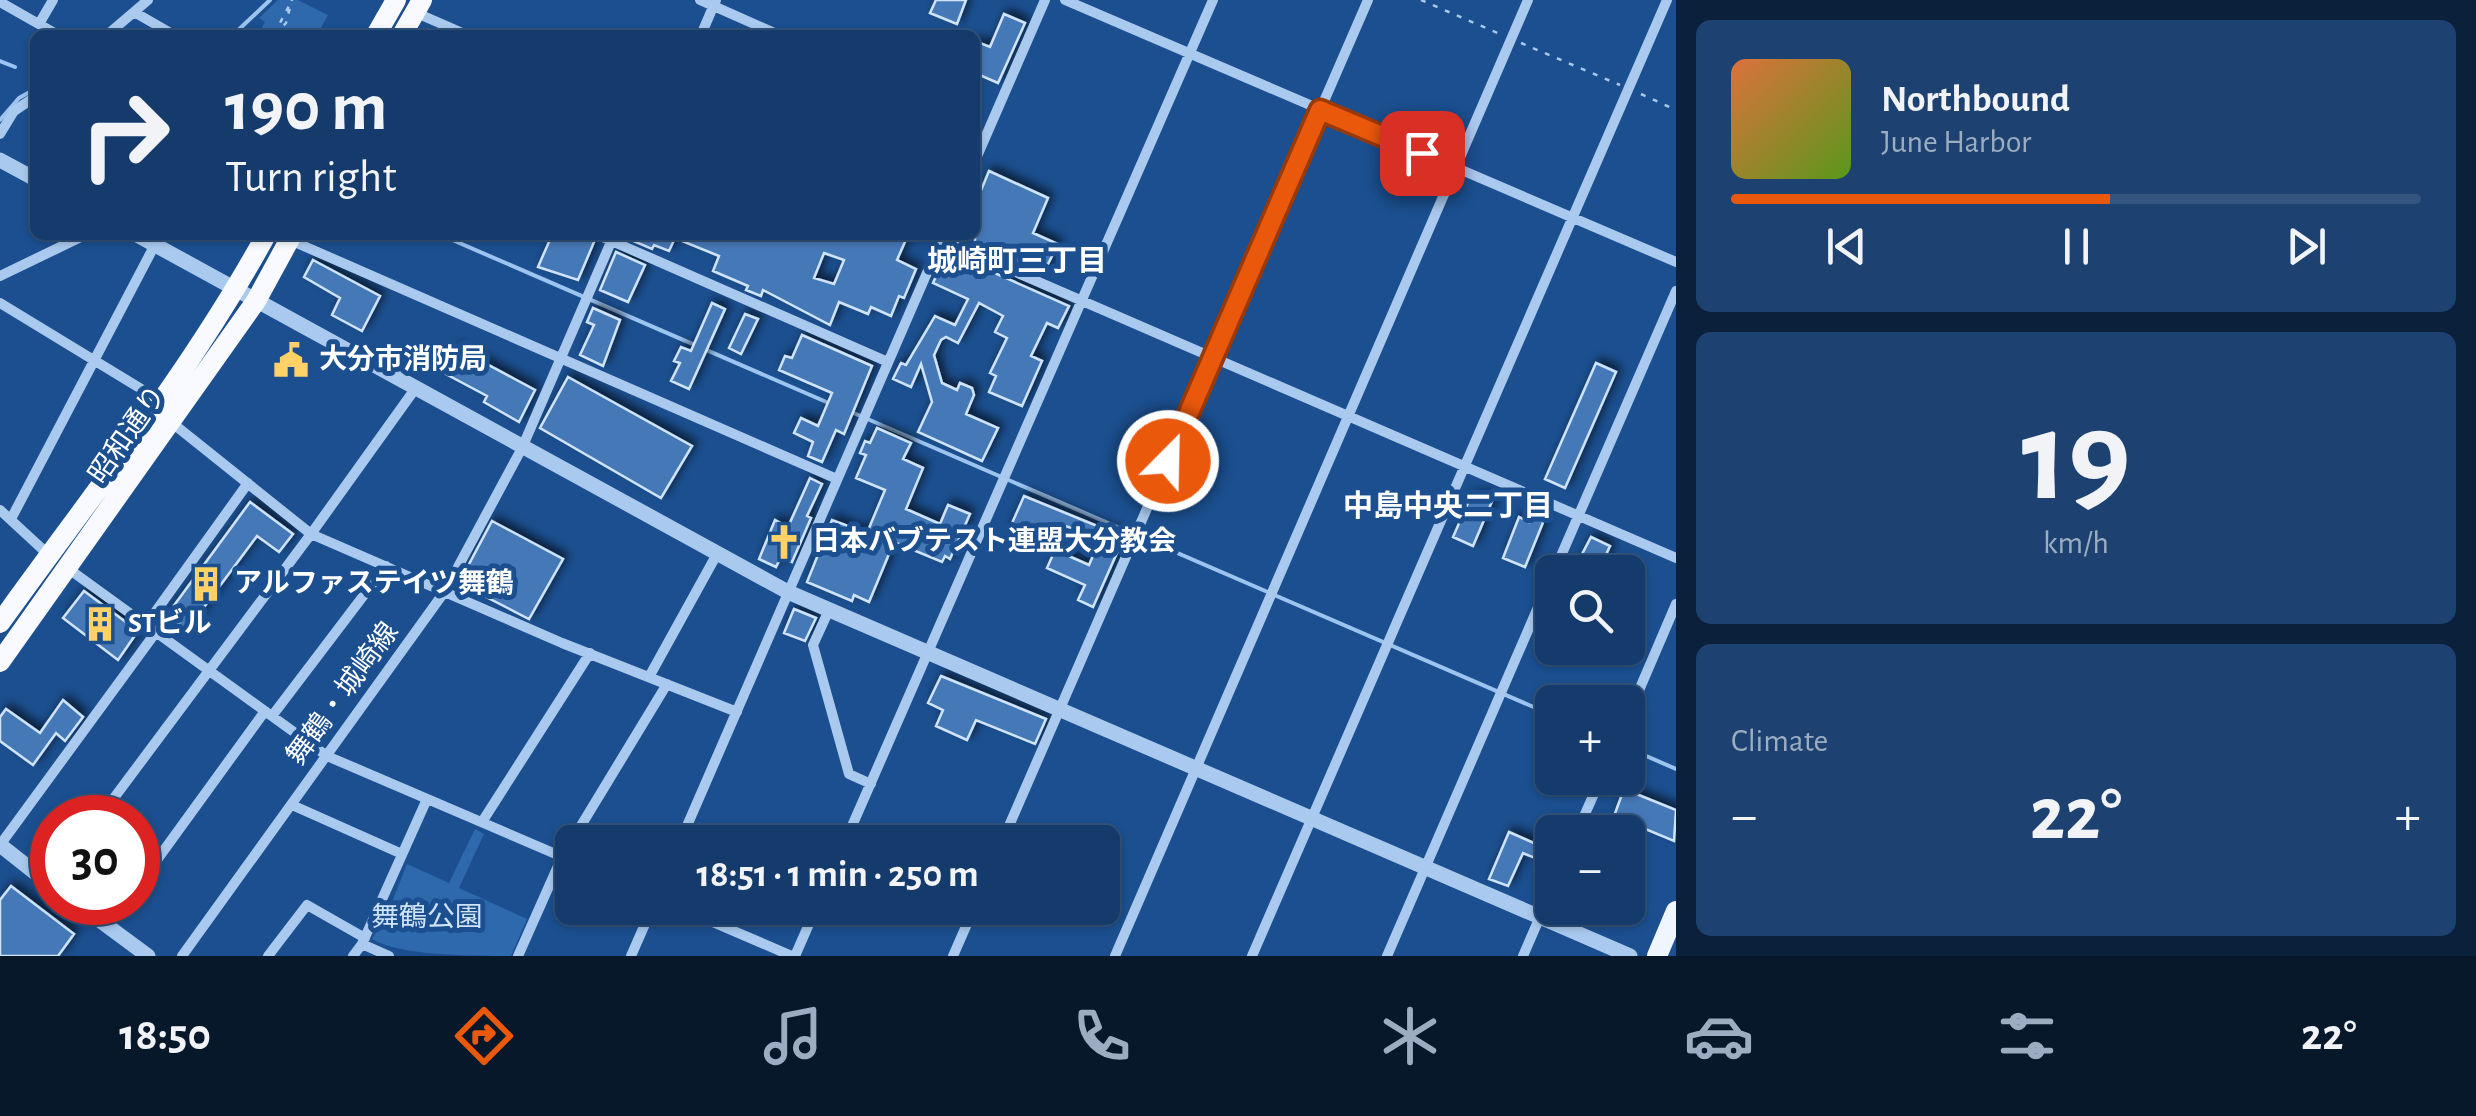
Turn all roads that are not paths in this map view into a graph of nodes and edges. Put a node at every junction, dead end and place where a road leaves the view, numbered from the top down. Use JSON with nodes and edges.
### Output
{"nodes":[{"id":1,"x":53,"y":0,"type":"edge"},
{"id":2,"x":148,"y":0,"type":"edge"},
{"id":3,"x":700,"y":0,"type":"edge"},
{"id":4,"x":1045,"y":0,"type":"edge"},
{"id":5,"x":1065,"y":0,"type":"edge"},
{"id":6,"x":1212,"y":0,"type":"edge"},
{"id":7,"x":1368,"y":0,"type":"edge"},
{"id":8,"x":1528,"y":0,"type":"edge"},
{"id":9,"x":1667,"y":0,"type":"edge"},
{"id":10,"x":393,"y":1,"type":"edge"},
{"id":11,"x":0,"y":2,"type":"edge"},
{"id":12,"x":715,"y":3,"type":"edge"},
{"id":13,"x":418,"y":6,"type":"edge"},
{"id":14,"x":134,"y":12,"type":"junction"},
{"id":15,"x":39,"y":24,"type":"junction"},
{"id":16,"x":49,"y":30,"type":"edge"},
{"id":17,"x":113,"y":30,"type":"edge"},
{"id":18,"x":165,"y":30,"type":"edge"},
{"id":19,"x":378,"y":30,"type":"edge"},
{"id":20,"x":405,"y":30,"type":"edge"},
{"id":21,"x":458,"y":30,"type":"edge"},
{"id":22,"x":702,"y":30,"type":"edge"},
{"id":23,"x":769,"y":30,"type":"edge"},
{"id":24,"x":1190,"y":54,"type":"junction"},
{"id":25,"x":30,"y":101,"type":"edge"},
{"id":26,"x":1320,"y":110,"type":"junction"},
{"id":27,"x":980,"y":124,"type":"edge"},
{"id":28,"x":989,"y":128,"type":"junction"},
{"id":29,"x":0,"y":134,"type":"edge"},
{"id":30,"x":980,"y":150,"type":"edge"},
{"id":31,"x":0,"y":160,"type":"edge"},
{"id":32,"x":1456,"y":168,"type":"junction"},
{"id":33,"x":30,"y":176,"type":"edge"},
{"id":34,"x":1572,"y":218,"type":"junction"},
{"id":35,"x":75,"y":240,"type":"edge"},
{"id":36,"x":157,"y":240,"type":"edge"},
{"id":37,"x":263,"y":240,"type":"edge"},
{"id":38,"x":290,"y":240,"type":"edge"},
{"id":39,"x":296,"y":240,"type":"edge"},
{"id":40,"x":611,"y":240,"type":"edge"},
{"id":41,"x":616,"y":240,"type":"edge"},
{"id":42,"x":937,"y":240,"type":"edge"},
{"id":43,"x":945,"y":240,"type":"edge"},
{"id":44,"x":1676,"y":262,"type":"edge"},
{"id":45,"x":0,"y":276,"type":"edge"},
{"id":46,"x":236,"y":290,"type":"junction"},
{"id":47,"x":1676,"y":291,"type":"edge"},
{"id":48,"x":256,"y":300,"type":"junction"},
{"id":49,"x":1082,"y":301,"type":"junction"},
{"id":50,"x":0,"y":303,"type":"edge"},
{"id":51,"x":560,"y":357,"type":"junction"},
{"id":52,"x":1213,"y":358,"type":"junction"},
{"id":53,"x":94,"y":359,"type":"junction"},
{"id":54,"x":888,"y":362,"type":"junction"},
{"id":55,"x":415,"y":389,"type":"junction"},
{"id":56,"x":161,"y":401,"type":"junction"},
{"id":57,"x":1348,"y":416,"type":"junction"},
{"id":58,"x":170,"y":422,"type":"junction"},
{"id":59,"x":522,"y":448,"type":"junction"},
{"id":60,"x":1464,"y":466,"type":"junction"},
{"id":61,"x":837,"y":479,"type":"junction"},
{"id":62,"x":248,"y":483,"type":"junction"},
{"id":63,"x":0,"y":510,"type":"edge"},
{"id":64,"x":1578,"y":516,"type":"junction"},
{"id":65,"x":10,"y":519,"type":"junction"},
{"id":66,"x":311,"y":534,"type":"junction"},
{"id":67,"x":717,"y":554,"type":"junction"},
{"id":68,"x":1561,"y":555,"type":"edge"},
{"id":69,"x":49,"y":556,"type":"junction"},
{"id":70,"x":1676,"y":558,"type":"edge"},
{"id":71,"x":386,"y":566,"type":"junction"},
{"id":72,"x":69,"y":568,"type":"junction"},
{"id":73,"x":444,"y":591,"type":"junction"},
{"id":74,"x":788,"y":592,"type":"junction"},
{"id":75,"x":1676,"y":604,"type":"edge"},
{"id":76,"x":829,"y":610,"type":"junction"},
{"id":77,"x":1535,"y":615,"type":"edge"},
{"id":78,"x":0,"y":623,"type":"edge"},
{"id":79,"x":151,"y":628,"type":"junction"},
{"id":80,"x":590,"y":653,"type":"junction"},
{"id":81,"x":929,"y":654,"type":"junction"},
{"id":82,"x":0,"y":662,"type":"edge"},
{"id":83,"x":209,"y":670,"type":"junction"},
{"id":84,"x":650,"y":677,"type":"junction"},
{"id":85,"x":667,"y":684,"type":"junction"},
{"id":86,"x":1641,"y":685,"type":"edge"},
{"id":87,"x":1060,"y":710,"type":"junction"},
{"id":88,"x":736,"y":712,"type":"junction"},
{"id":89,"x":269,"y":714,"type":"junction"},
{"id":90,"x":327,"y":756,"type":"junction"},
{"id":91,"x":1196,"y":769,"type":"junction"},
{"id":92,"x":871,"y":784,"type":"junction"},
{"id":93,"x":116,"y":795,"type":"edge"},
{"id":94,"x":427,"y":799,"type":"junction"},
{"id":95,"x":292,"y":805,"type":"junction"},
{"id":96,"x":1312,"y":818,"type":"junction"},
{"id":97,"x":482,"y":822,"type":"junction"},
{"id":98,"x":586,"y":825,"type":"edge"},
{"id":99,"x":687,"y":825,"type":"edge"},
{"id":100,"x":853,"y":825,"type":"edge"},
{"id":101,"x":1009,"y":825,"type":"edge"},
{"id":102,"x":0,"y":845,"type":"edge"},
{"id":103,"x":402,"y":854,"type":"junction"},
{"id":104,"x":555,"y":854,"type":"edge"},
{"id":105,"x":160,"y":857,"type":"edge"},
{"id":106,"x":30,"y":867,"type":"edge"},
{"id":107,"x":1426,"y":868,"type":"junction"},
{"id":108,"x":555,"y":883,"type":"edge"},
{"id":109,"x":1676,"y":912,"type":"edge"},
{"id":110,"x":1535,"y":915,"type":"edge"},
{"id":111,"x":105,"y":925,"type":"edge"},
{"id":112,"x":645,"y":925,"type":"edge"},
{"id":113,"x":720,"y":925,"type":"edge"},
{"id":114,"x":808,"y":925,"type":"edge"},
{"id":115,"x":967,"y":925,"type":"edge"},
{"id":116,"x":1537,"y":925,"type":"edge"},
{"id":117,"x":1558,"y":925,"type":"edge"},
{"id":118,"x":108,"y":927,"type":"joint"},
{"id":119,"x":364,"y":941,"type":"junction"},
{"id":120,"x":148,"y":956,"type":"edge"},
{"id":121,"x":182,"y":956,"type":"edge"},
{"id":122,"x":268,"y":956,"type":"edge"},
{"id":123,"x":353,"y":956,"type":"edge"},
{"id":124,"x":389,"y":956,"type":"edge"},
{"id":125,"x":518,"y":956,"type":"edge"},
{"id":126,"x":631,"y":956,"type":"edge"},
{"id":127,"x":794,"y":956,"type":"edge"},
{"id":128,"x":953,"y":956,"type":"edge"},
{"id":129,"x":1115,"y":956,"type":"edge"},
{"id":130,"x":1252,"y":956,"type":"edge"},
{"id":131,"x":1387,"y":956,"type":"edge"},
{"id":132,"x":1523,"y":956,"type":"edge"},
{"id":133,"x":1630,"y":956,"type":"edge"},
{"id":134,"x":1657,"y":956,"type":"edge"}],
"edges":[{"from":1,"to":15,"type":"street"},
{"from":2,"to":14,"type":"street"},
{"from":3,"to":12,"type":"street"},
{"from":4,"to":28,"type":"street"},
{"from":5,"to":24,"type":"street"},
{"from":6,"to":24,"type":"street"},
{"from":7,"to":26,"type":"street"},
{"from":8,"to":32,"type":"street"},
{"from":9,"to":34,"type":"street"},
{"from":10,"to":13,"type":"street"},
{"from":10,"to":19,"type":"highway"},
{"from":11,"to":15,"type":"street"},
{"from":12,"to":22,"type":"street"},
{"from":12,"to":23,"type":"street"},
{"from":13,"to":20,"type":"highway"},
{"from":13,"to":21,"type":"street"},
{"from":14,"to":17,"type":"street"},
{"from":14,"to":18,"type":"street"},
{"from":15,"to":16,"type":"street"},
{"from":24,"to":26,"type":"street"},
{"from":24,"to":49,"type":"street"},
{"from":25,"to":29,"type":"street"},
{"from":26,"to":32,"type":"street"},
{"from":26,"to":52,"type":"street"},
{"from":27,"to":28,"type":"street"},
{"from":28,"to":30,"type":"street"},
{"from":31,"to":33,"type":"street"},
{"from":32,"to":34,"type":"street"},
{"from":32,"to":57,"type":"street"},
{"from":34,"to":44,"type":"street"},
{"from":34,"to":60,"type":"street"},
{"from":35,"to":45,"type":"street"},
{"from":36,"to":46,"type":"street"},
{"from":36,"to":53,"type":"street"},
{"from":37,"to":46,"type":"highway","name":"昭和通り"},
{"from":38,"to":48,"type":"highway","name":"昭和通り"},
{"from":39,"to":51,"type":"street"},
{"from":40,"to":51,"type":"street","name":"舞鶴・城崎線"},
{"from":41,"to":54,"type":"street"},
{"from":42,"to":54,"type":"street"},
{"from":43,"to":49,"type":"street"},
{"from":46,"to":48,"type":"street"},
{"from":46,"to":56,"type":"highway","name":"昭和通り"},
{"from":47,"to":64,"type":"street"},
{"from":48,"to":55,"type":"street"},
{"from":48,"to":58,"type":"highway","name":"昭和通り"},
{"from":49,"to":52,"type":"street"},
{"from":49,"to":81,"type":"street"},
{"from":50,"to":53,"type":"street"},
{"from":51,"to":59,"type":"street","name":"舞鶴・城崎線"},
{"from":51,"to":61,"type":"street"},
{"from":52,"to":57,"type":"street"},
{"from":52,"to":87,"type":"street"},
{"from":53,"to":56,"type":"street"},
{"from":53,"to":65,"type":"street"},
{"from":54,"to":61,"type":"street"},
{"from":55,"to":59,"type":"street"},
{"from":55,"to":66,"type":"street"},
{"from":56,"to":69,"type":"highway","name":"昭和通り"},
{"from":57,"to":60,"type":"street"},
{"from":57,"to":91,"type":"street"},
{"from":58,"to":62,"type":"street"},
{"from":58,"to":72,"type":"highway","name":"昭和通り"},
{"from":59,"to":67,"type":"street"},
{"from":59,"to":73,"type":"street","name":"舞鶴・城崎線"},
{"from":60,"to":64,"type":"street"},
{"from":60,"to":96,"type":"street"},
{"from":61,"to":74,"type":"street"},
{"from":62,"to":66,"type":"street"},
{"from":62,"to":79,"type":"street"},
{"from":63,"to":65,"type":"street"},
{"from":64,"to":68,"type":"street"},
{"from":64,"to":70,"type":"street"},
{"from":65,"to":69,"type":"street"},
{"from":66,"to":71,"type":"street"},
{"from":66,"to":83,"type":"street"},
{"from":67,"to":74,"type":"street"},
{"from":67,"to":84,"type":"street"},
{"from":69,"to":72,"type":"street"},
{"from":69,"to":78,"type":"highway","name":"昭和通り"},
{"from":71,"to":73,"type":"street"},
{"from":71,"to":89,"type":"street"},
{"from":72,"to":79,"type":"street"},
{"from":72,"to":82,"type":"highway","name":"昭和通り"},
{"from":73,"to":80,"type":"street"},
{"from":73,"to":90,"type":"street","name":"舞鶴・城崎線"},
{"from":74,"to":76,"type":"street"},
{"from":74,"to":88,"type":"street"},
{"from":75,"to":86,"type":"street"},
{"from":76,"to":81,"type":"street"},
{"from":76,"to":92,"type":"street"},
{"from":77,"to":107,"type":"street"},
{"from":79,"to":83,"type":"street"},
{"from":79,"to":102,"type":"street"},
{"from":80,"to":84,"type":"street"},
{"from":80,"to":97,"type":"street"},
{"from":81,"to":87,"type":"street"},
{"from":81,"to":92,"type":"street"},
{"from":83,"to":89,"type":"street"},
{"from":83,"to":93,"type":"street"},
{"from":84,"to":85,"type":"street"},
{"from":85,"to":88,"type":"street"},
{"from":85,"to":98,"type":"street"},
{"from":87,"to":91,"type":"street"},
{"from":87,"to":101,"type":"street"},
{"from":88,"to":99,"type":"street"},
{"from":89,"to":90,"type":"street"},
{"from":89,"to":105,"type":"street"},
{"from":90,"to":94,"type":"street"},
{"from":90,"to":95,"type":"street","name":"舞鶴・城崎線"},
{"from":91,"to":96,"type":"street"},
{"from":91,"to":129,"type":"street"},
{"from":92,"to":100,"type":"street"},
{"from":94,"to":97,"type":"street"},
{"from":94,"to":103,"type":"street"},
{"from":95,"to":103,"type":"street"},
{"from":95,"to":121,"type":"street","name":"舞鶴・城崎線"},
{"from":96,"to":107,"type":"street"},
{"from":96,"to":130,"type":"street"},
{"from":97,"to":104,"type":"street"},
{"from":102,"to":106,"type":"street"},
{"from":103,"to":119,"type":"street"},
{"from":107,"to":110,"type":"street"},
{"from":107,"to":131,"type":"street"},
{"from":108,"to":125,"type":"street"},
{"from":109,"to":134,"type":"main road"},
{"from":111,"to":118,"type":"street"},
{"from":112,"to":126,"type":"street"},
{"from":113,"to":127,"type":"street"},
{"from":114,"to":127,"type":"street"},
{"from":115,"to":128,"type":"street"},
{"from":116,"to":132,"type":"street"},
{"from":117,"to":133,"type":"street"},
{"from":118,"to":120,"type":"street"},
{"from":119,"to":122,"type":"street"},
{"from":119,"to":123,"type":"street"},
{"from":119,"to":124,"type":"street"}]}
